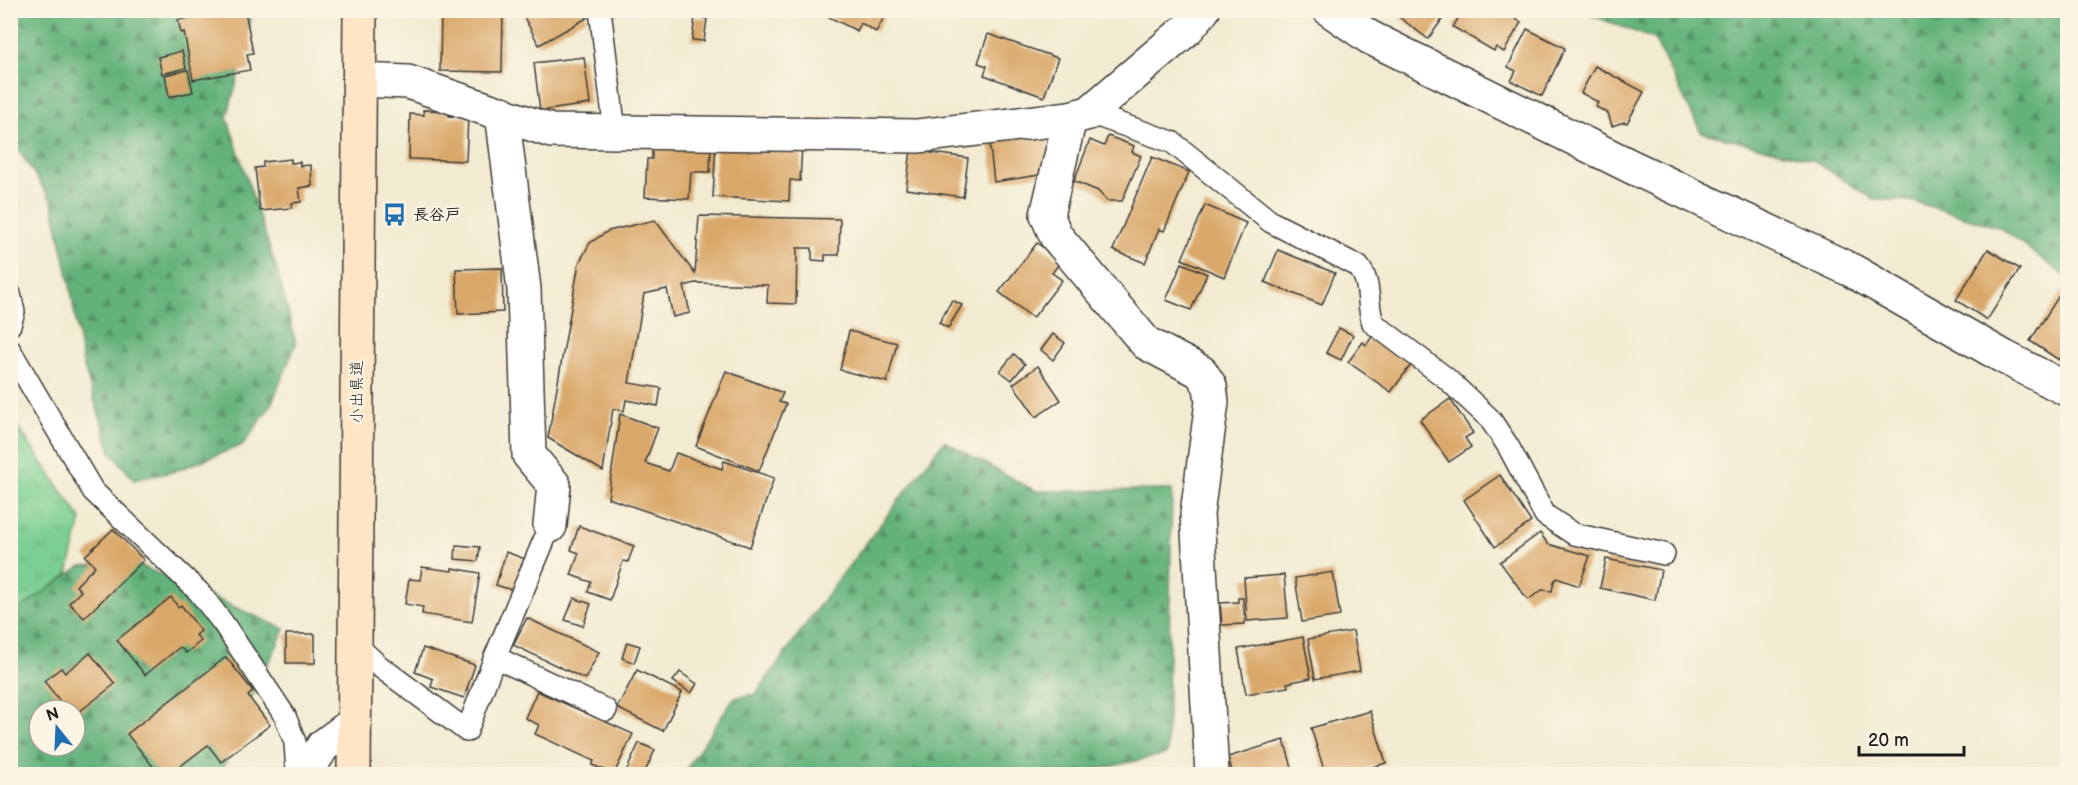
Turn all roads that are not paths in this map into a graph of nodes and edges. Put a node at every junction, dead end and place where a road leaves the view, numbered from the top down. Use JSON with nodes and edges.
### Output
{"nodes":[{"id":1,"x":360,"y":10,"type":"edge"},
{"id":2,"x":600,"y":10,"type":"edge"},
{"id":3,"x":1203,"y":10,"type":"edge"},
{"id":4,"x":1330,"y":10,"type":"edge"},
{"id":5,"x":359,"y":80,"type":"junction"},
{"id":6,"x":502,"y":113,"type":"junction"},
{"id":7,"x":1080,"y":115,"type":"junction"},
{"id":8,"x":615,"y":132,"type":"junction"},
{"id":9,"x":10,"y":294,"type":"edge"},
{"id":10,"x":10,"y":325,"type":"edge"},
{"id":11,"x":10,"y":350,"type":"edge"},
{"id":12,"x":2067,"y":390,"type":"edge"},
{"id":13,"x":550,"y":526,"type":"joint"},
{"id":14,"x":1664,"y":554,"type":"dead end"},
{"id":15,"x":354,"y":643,"type":"junction"},
{"id":16,"x":495,"y":657,"type":"junction"},
{"id":17,"x":606,"y":710,"type":"dead end"},
{"id":18,"x":354,"y":723,"type":"junction"},
{"id":19,"x":297,"y":774,"type":"edge"},
{"id":20,"x":305,"y":774,"type":"edge"},
{"id":21,"x":354,"y":774,"type":"edge"},
{"id":22,"x":1212,"y":774,"type":"edge"}],
"edges":[{"from":1,"to":5,"type":"main road","name":"小出県道"},
{"from":2,"to":8,"type":"lane"},
{"from":3,"to":7,"type":"street"},
{"from":4,"to":12,"type":"street"},
{"from":5,"to":6,"type":"street"},
{"from":5,"to":15,"type":"main road","name":"小出県道"},
{"from":6,"to":8,"type":"street"},
{"from":6,"to":13,"type":"street"},
{"from":7,"to":8,"type":"street"},
{"from":7,"to":14,"type":"lane"},
{"from":7,"to":22,"type":"street"},
{"from":9,"to":10,"type":"lane"},
{"from":11,"to":19,"type":"lane"},
{"from":13,"to":16,"type":"lane"},
{"from":15,"to":16,"type":"lane"},
{"from":15,"to":18,"type":"main road","name":"小出県道"},
{"from":16,"to":17,"type":"lane"},
{"from":18,"to":20,"type":"street"},
{"from":18,"to":21,"type":"main road","name":"小出県道"}]}
